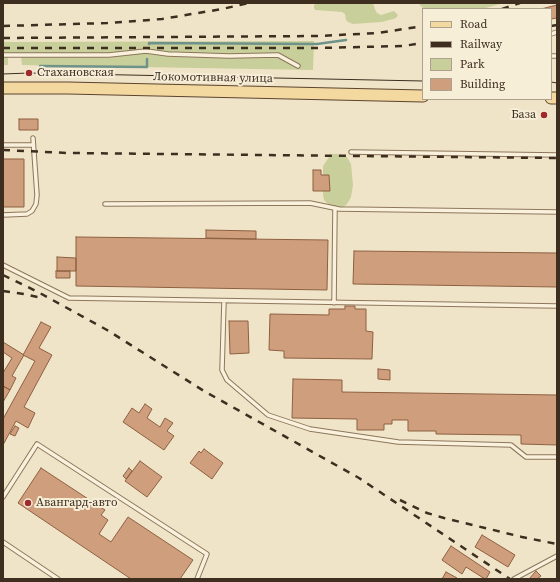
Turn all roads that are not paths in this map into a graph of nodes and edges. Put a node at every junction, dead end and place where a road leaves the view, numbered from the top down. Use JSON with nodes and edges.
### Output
{"nodes":[{"id":1,"x":3,"y":54,"type":"edge"},
{"id":2,"x":298,"y":66,"type":"dead end"},
{"id":3,"x":3,"y":88,"type":"edge"},
{"id":4,"x":422,"y":96,"type":"edge"},
{"id":5,"x":33,"y":138,"type":"dead end"},
{"id":6,"x":3,"y":145,"type":"edge"},
{"id":7,"x":33,"y":145,"type":"junction"},
{"id":8,"x":351,"y":152,"type":"dead end"},
{"id":9,"x":557,"y":155,"type":"edge"},
{"id":10,"x":105,"y":204,"type":"dead end"},
{"id":11,"x":335,"y":208,"type":"junction"},
{"id":12,"x":557,"y":212,"type":"edge"},
{"id":13,"x":3,"y":215,"type":"edge"},
{"id":14,"x":3,"y":264,"type":"edge"},
{"id":15,"x":224,"y":301,"type":"junction"},
{"id":16,"x":334,"y":303,"type":"junction"},
{"id":17,"x":557,"y":306,"type":"edge"},
{"id":18,"x":557,"y":458,"type":"edge"},
{"id":19,"x":3,"y":497,"type":"edge"},
{"id":20,"x":3,"y":542,"type":"edge"},
{"id":21,"x":557,"y":556,"type":"edge"},
{"id":22,"x":58,"y":579,"type":"edge"},
{"id":23,"x":197,"y":579,"type":"edge"},
{"id":24,"x":514,"y":579,"type":"edge"}],
"edges":[{"from":1,"to":2,"type":"lane"},
{"from":3,"to":4,"type":"main road","name":"Локомотивная улица"},
{"from":5,"to":7,"type":"lane"},
{"from":6,"to":7,"type":"lane"},
{"from":7,"to":13,"type":"lane"},
{"from":8,"to":9,"type":"lane"},
{"from":10,"to":11,"type":"lane"},
{"from":11,"to":12,"type":"lane"},
{"from":11,"to":16,"type":"lane"},
{"from":14,"to":15,"type":"lane"},
{"from":15,"to":16,"type":"lane"},
{"from":15,"to":18,"type":"lane"},
{"from":16,"to":17,"type":"lane"},
{"from":19,"to":23,"type":"lane"},
{"from":20,"to":22,"type":"lane"},
{"from":21,"to":24,"type":"lane"}]}
